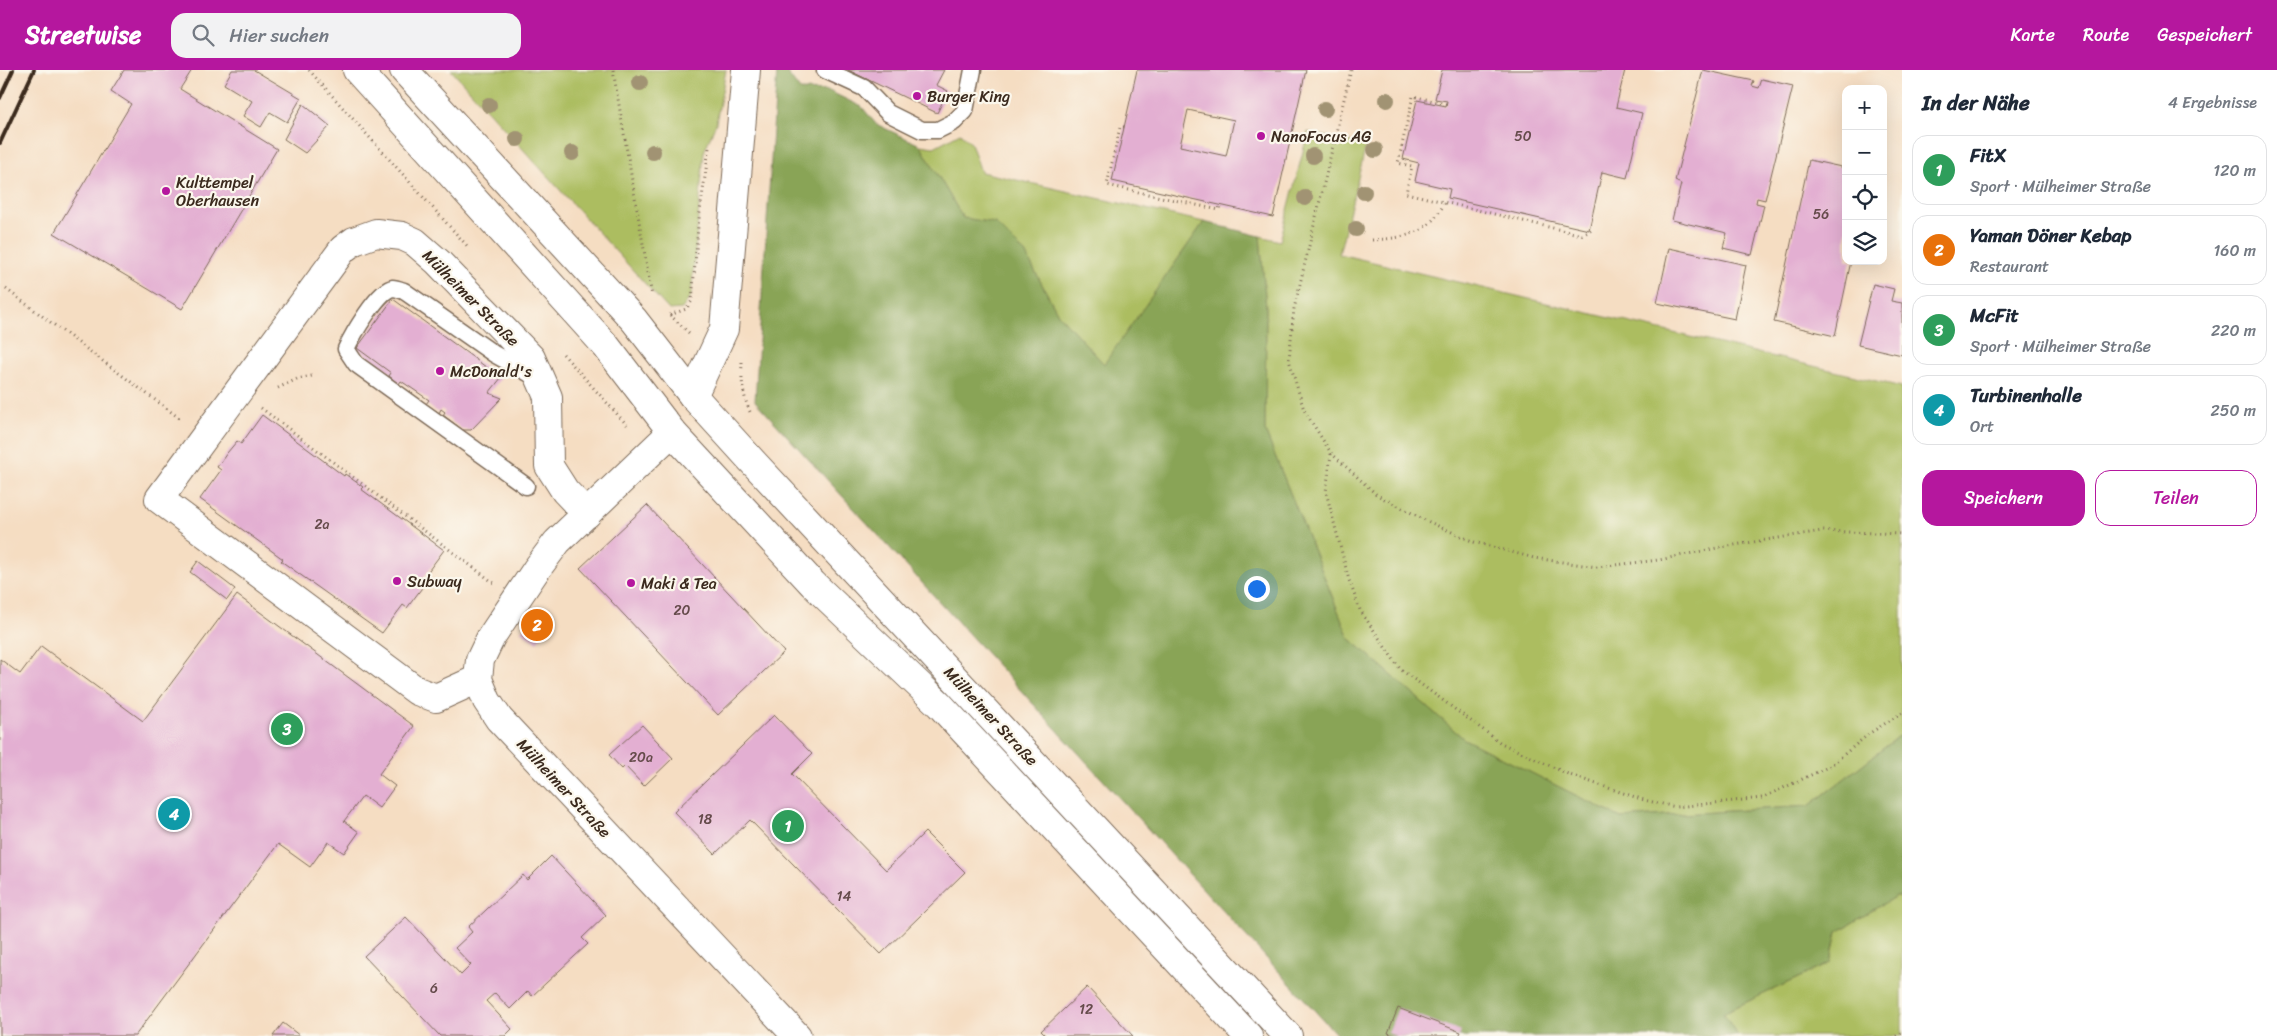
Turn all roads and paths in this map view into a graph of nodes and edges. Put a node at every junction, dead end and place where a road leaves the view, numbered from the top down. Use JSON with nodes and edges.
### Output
{"nodes":[{"id":1,"x":357,"y":70,"type":"edge"},
{"id":2,"x":404,"y":70,"type":"edge"},
{"id":3,"x":612,"y":70,"type":"edge"},
{"id":4,"x":746,"y":70,"type":"edge"},
{"id":5,"x":825,"y":70,"type":"edge"},
{"id":6,"x":973,"y":70,"type":"edge"},
{"id":7,"x":1351,"y":70,"type":"edge"},
{"id":8,"x":1446,"y":104,"type":"dead end"},
{"id":9,"x":1124,"y":127,"type":"dead end"},
{"id":10,"x":1445,"y":202,"type":"junction"},
{"id":11,"x":1220,"y":205,"type":"dead end"},
{"id":12,"x":1592,"y":230,"type":"dead end"},
{"id":13,"x":1372,"y":240,"type":"dead end"},
{"id":14,"x":6,"y":289,"type":"dead end"},
{"id":15,"x":653,"y":302,"type":"dead end"},
{"id":16,"x":312,"y":376,"type":"dead end"},
{"id":17,"x":541,"y":380,"type":"junction"},
{"id":18,"x":272,"y":391,"type":"dead end"},
{"id":19,"x":693,"y":396,"type":"junction"},
{"id":20,"x":256,"y":405,"type":"dead end"},
{"id":21,"x":672,"y":432,"type":"junction"},
{"id":22,"x":205,"y":438,"type":"junction"},
{"id":23,"x":1331,"y":453,"type":"junction"},
{"id":24,"x":526,"y":486,"type":"dead end"},
{"id":25,"x":587,"y":514,"type":"junction"},
{"id":26,"x":1902,"y":534,"type":"edge"},
{"id":27,"x":516,"y":600,"type":"junction"},
{"id":28,"x":478,"y":679,"type":"junction"},
{"id":29,"x":1902,"y":713,"type":"edge"},
{"id":30,"x":1902,"y":1033,"type":"edge"},
{"id":31,"x":798,"y":1036,"type":"edge"},
{"id":32,"x":1248,"y":1036,"type":"edge"},
{"id":33,"x":1288,"y":1036,"type":"edge"},
{"id":34,"x":1896,"y":1036,"type":"edge"}],
"edges":[{"from":1,"to":21,"type":"main road","name":"Mülheimer Straße"},
{"from":2,"to":19,"type":"main road","name":"Mülheimer Straße"},
{"from":3,"to":15,"type":"path"},
{"from":4,"to":19,"type":"main road"},
{"from":5,"to":6,"type":"lane"},
{"from":7,"to":23,"type":"path"},
{"from":8,"to":10,"type":"path"},
{"from":9,"to":11,"type":"path"},
{"from":10,"to":12,"type":"path"},
{"from":10,"to":13,"type":"path"},
{"from":14,"to":22,"type":"path"},
{"from":16,"to":18,"type":"path"},
{"from":17,"to":22,"type":"main road","name":"Mülheimer Straße"},
{"from":17,"to":24,"type":"lane"},
{"from":17,"to":25,"type":"main road","name":"Mülheimer Straße"},
{"from":19,"to":21,"type":"main road"},
{"from":19,"to":33,"type":"main road","name":"Mülheimer Straße"},
{"from":20,"to":27,"type":"path"},
{"from":21,"to":25,"type":"main road"},
{"from":21,"to":32,"type":"main road","name":"Mülheimer Straße"},
{"from":22,"to":28,"type":"main road","name":"Mülheimer Straße"},
{"from":23,"to":26,"type":"path"},
{"from":23,"to":29,"type":"path"},
{"from":25,"to":27,"type":"main road"},
{"from":27,"to":28,"type":"main road"},
{"from":28,"to":31,"type":"main road","name":"Mülheimer Straße"},
{"from":30,"to":34,"type":"path"}]}
